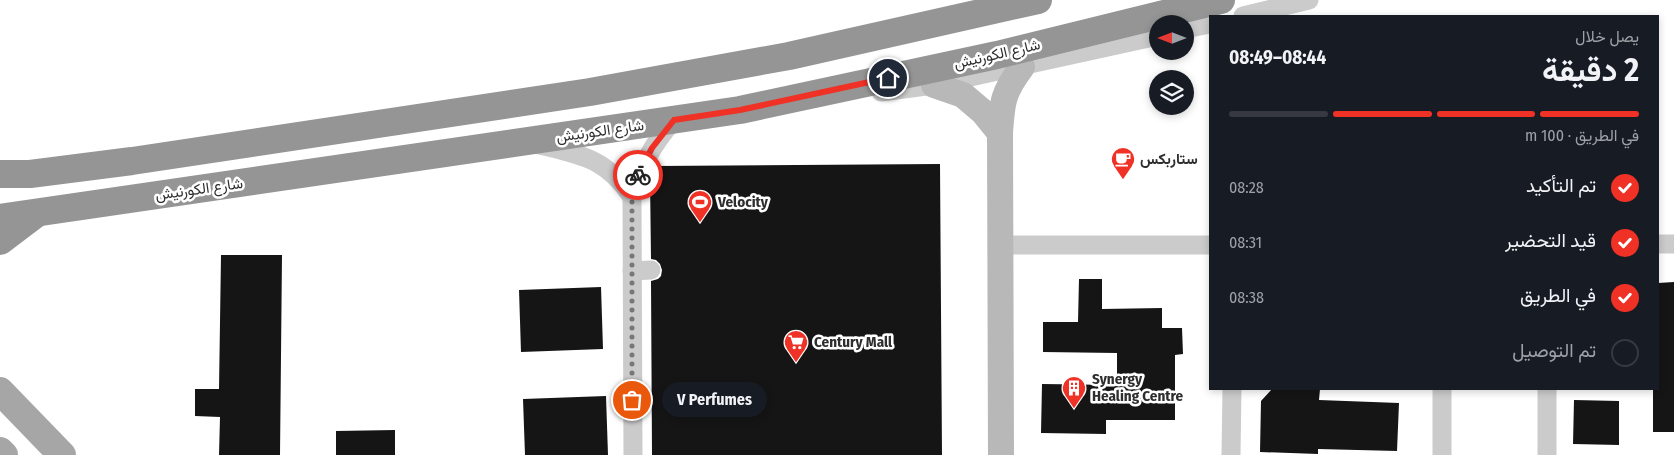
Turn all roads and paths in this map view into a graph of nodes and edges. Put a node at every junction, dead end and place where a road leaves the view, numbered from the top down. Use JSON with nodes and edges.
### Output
{"nodes":[{"id":1,"x":1038,"y":0,"type":"edge"},
{"id":2,"x":1221,"y":0,"type":"edge"},
{"id":3,"x":1309,"y":0,"type":"edge"},
{"id":4,"x":1247,"y":15,"type":"edge"},
{"id":5,"x":1209,"y":24,"type":"edge"},
{"id":6,"x":1194,"y":27,"type":"edge"},
{"id":7,"x":1149,"y":38,"type":"edge"},
{"id":8,"x":1022,"y":67,"type":"junction"},
{"id":9,"x":934,"y":85,"type":"junction"},
{"id":10,"x":740,"y":110,"type":"junction"},
{"id":11,"x":674,"y":120,"type":"junction"},
{"id":12,"x":1000,"y":133,"type":"junction"},
{"id":13,"x":526,"y":142,"type":"junction"},
{"id":14,"x":0,"y":174,"type":"edge"},
{"id":15,"x":632,"y":197,"type":"junction"},
{"id":16,"x":38,"y":212,"type":"junction"},
{"id":17,"x":0,"y":218,"type":"edge"},
{"id":18,"x":0,"y":241,"type":"edge"},
{"id":19,"x":1659,"y":244,"type":"edge"},
{"id":20,"x":1674,"y":244,"type":"edge"},
{"id":21,"x":1000,"y":245,"type":"junction"},
{"id":22,"x":1209,"y":245,"type":"edge"},
{"id":23,"x":1232,"y":390,"type":"edge"},
{"id":24,"x":1442,"y":390,"type":"edge"},
{"id":25,"x":1548,"y":390,"type":"edge"},
{"id":26,"x":0,"y":391,"type":"edge"},
{"id":27,"x":0,"y":451,"type":"edge"},
{"id":28,"x":4,"y":455,"type":"edge"},
{"id":29,"x":62,"y":455,"type":"edge"},
{"id":30,"x":633,"y":455,"type":"edge"},
{"id":31,"x":1001,"y":455,"type":"edge"},
{"id":32,"x":1231,"y":455,"type":"edge"},
{"id":33,"x":1442,"y":455,"type":"edge"},
{"id":34,"x":1547,"y":455,"type":"edge"}],
"edges":[{"from":1,"to":14,"type":"highway"},
{"from":2,"to":10,"type":"highway","name":"شارع الكورنيش"},
{"from":3,"to":4,"type":"street"},
{"from":5,"to":6,"type":"street"},
{"from":7,"to":8,"type":"street"},
{"from":8,"to":9,"type":"street"},
{"from":8,"to":12,"type":"street"},
{"from":9,"to":10,"type":"street"},
{"from":9,"to":12,"type":"street"},
{"from":10,"to":11,"type":"highway","name":"شارع الكورنيش"},
{"from":11,"to":13,"type":"highway","name":"شارع الكورنيش"},
{"from":11,"to":15,"type":"street"},
{"from":12,"to":21,"type":"street"},
{"from":13,"to":15,"type":"street"},
{"from":13,"to":16,"type":"highway","name":"شارع الكورنيش"},
{"from":15,"to":30,"type":"street"},
{"from":16,"to":17,"type":"highway","name":"شارع الكورنيش"},
{"from":16,"to":18,"type":"highway"},
{"from":19,"to":20,"type":"street"},
{"from":21,"to":22,"type":"street"},
{"from":21,"to":31,"type":"street"},
{"from":23,"to":32,"type":"street"},
{"from":24,"to":33,"type":"street"},
{"from":25,"to":34,"type":"street"},
{"from":26,"to":29,"type":"main road"},
{"from":27,"to":28,"type":"main road"}]}
